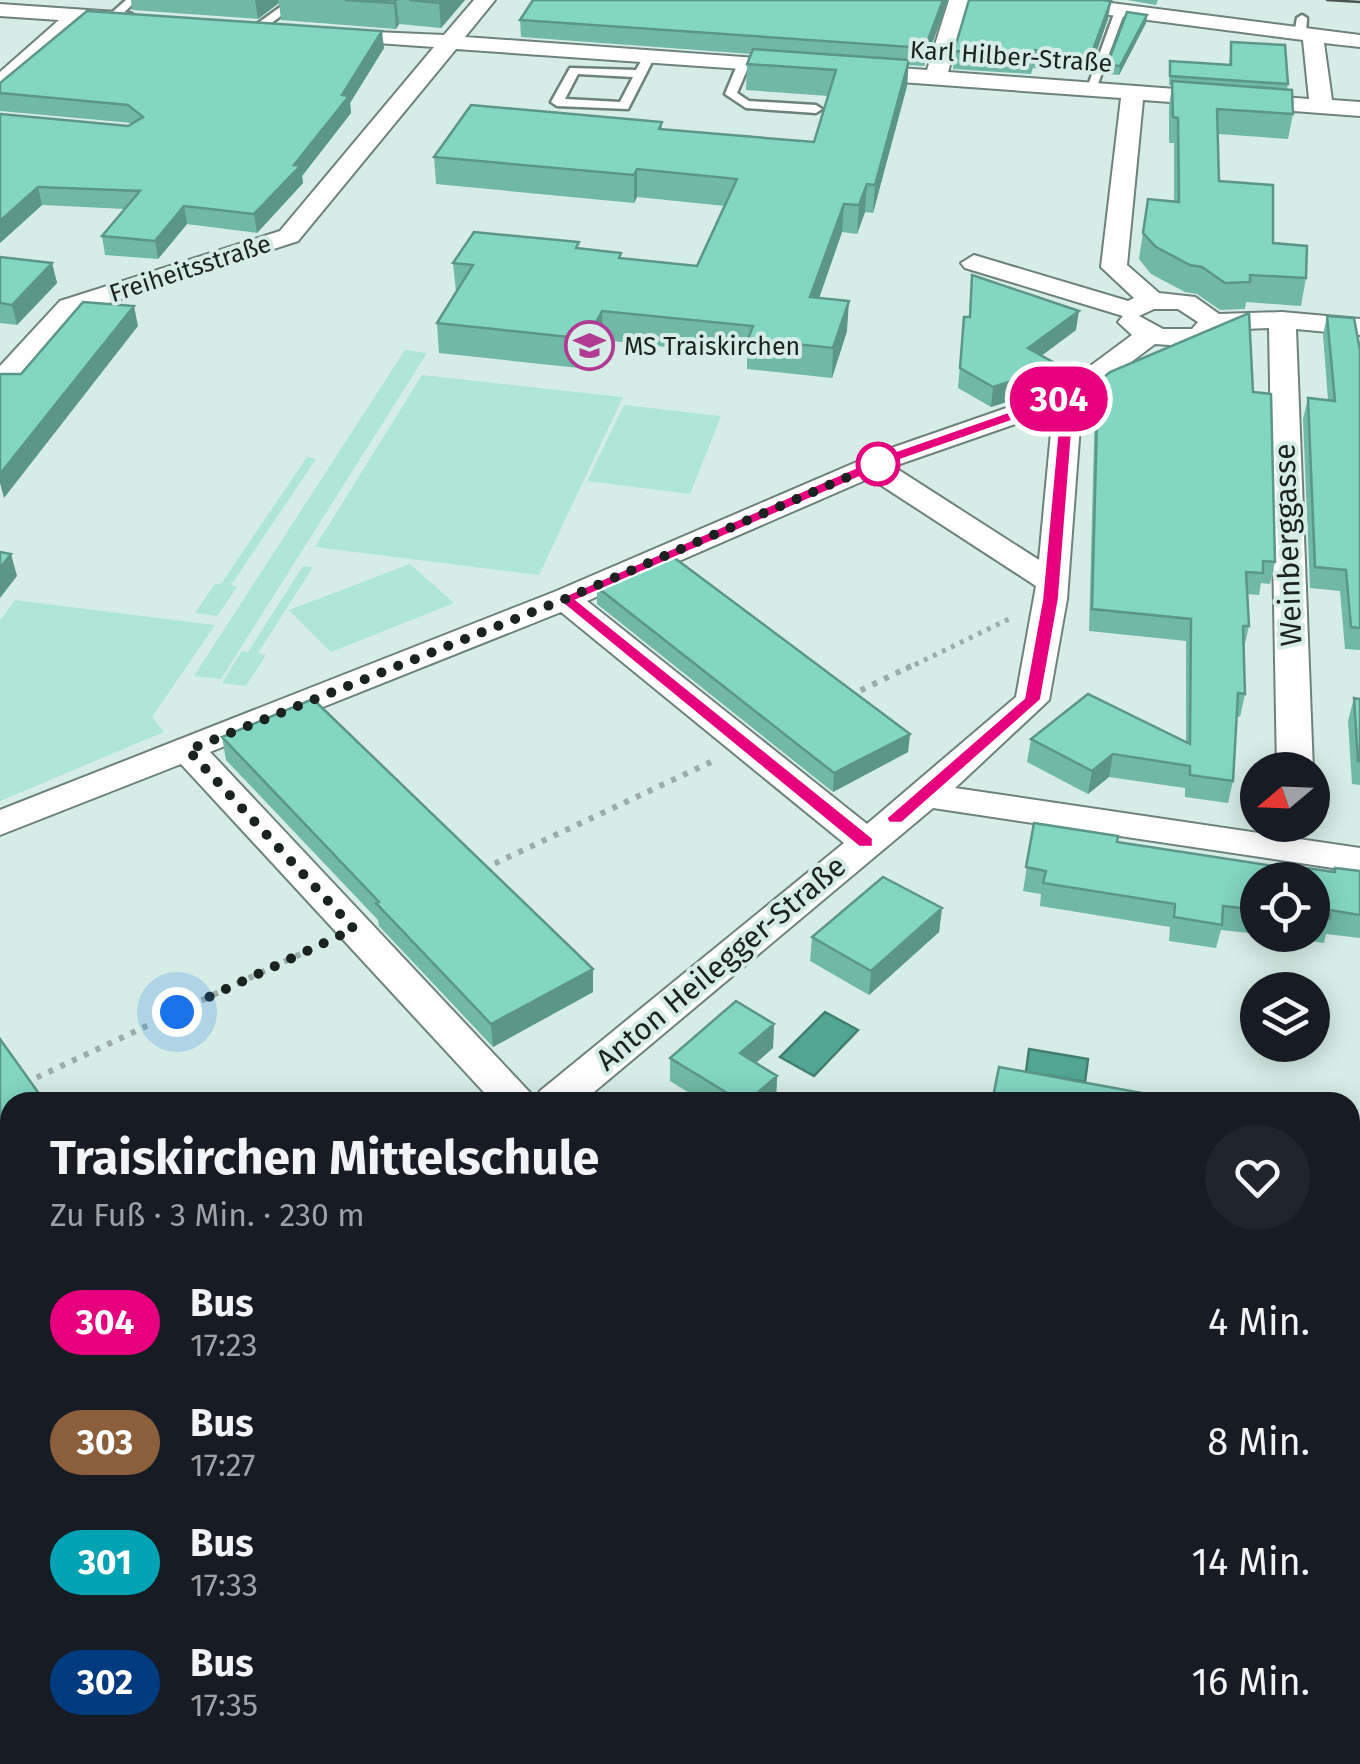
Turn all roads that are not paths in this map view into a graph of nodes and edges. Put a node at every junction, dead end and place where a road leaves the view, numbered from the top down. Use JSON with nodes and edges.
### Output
{"nodes":[{"id":1,"x":132,"y":0,"type":"edge"},
{"id":2,"x":297,"y":0,"type":"edge"},
{"id":3,"x":485,"y":0,"type":"edge"},
{"id":4,"x":958,"y":0,"type":"edge"},
{"id":5,"x":1040,"y":0,"type":"edge"},
{"id":6,"x":0,"y":10,"type":"edge"},
{"id":7,"x":1120,"y":10,"type":"junction"},
{"id":8,"x":77,"y":15,"type":"junction"},
{"id":9,"x":112,"y":18,"type":"junction"},
{"id":10,"x":149,"y":20,"type":"edge"},
{"id":11,"x":249,"y":28,"type":"joint"},
{"id":12,"x":1305,"y":29,"type":"junction"},
{"id":13,"x":1360,"y":40,"type":"edge"},
{"id":14,"x":451,"y":43,"type":"junction"},
{"id":15,"x":744,"y":63,"type":"junction"},
{"id":16,"x":644,"y":66,"type":"junction"},
{"id":17,"x":936,"y":78,"type":"junction"},
{"id":18,"x":0,"y":83,"type":"edge"},
{"id":19,"x":1090,"y":89,"type":"junction"},
{"id":20,"x":1134,"y":92,"type":"junction"},
{"id":21,"x":1321,"y":105,"type":"junction"},
{"id":22,"x":1360,"y":108,"type":"edge"},
{"id":23,"x":816,"y":109,"type":"dead end"},
{"id":24,"x":974,"y":263,"type":"dead end"},
{"id":25,"x":1142,"y":305,"type":"junction"},
{"id":26,"x":1282,"y":320,"type":"junction"},
{"id":27,"x":1211,"y":322,"type":"junction"},
{"id":28,"x":1360,"y":327,"type":"edge"},
{"id":29,"x":1150,"y":334,"type":"junction"},
{"id":30,"x":0,"y":383,"type":"edge"},
{"id":31,"x":1068,"y":396,"type":"junction"},
{"id":32,"x":872,"y":466,"type":"junction"},
{"id":33,"x":1051,"y":590,"type":"junction"},
{"id":34,"x":565,"y":599,"type":"junction"},
{"id":35,"x":188,"y":750,"type":"junction"},
{"id":36,"x":1294,"y":752,"type":"edge"},
{"id":37,"x":926,"y":795,"type":"junction"},
{"id":38,"x":0,"y":824,"type":"edge"},
{"id":39,"x":1240,"y":831,"type":"edge"},
{"id":40,"x":866,"y":842,"type":"junction"},
{"id":41,"x":1308,"y":842,"type":"edge"},
{"id":42,"x":1360,"y":860,"type":"edge"},
{"id":43,"x":508,"y":1092,"type":"edge"},
{"id":44,"x":568,"y":1092,"type":"edge"}],
"edges":[{"from":1,"to":9,"type":"lane"},
{"from":2,"to":11,"type":"lane"},
{"from":3,"to":14,"type":"street","name":"Freiheitsstraße"},
{"from":4,"to":17,"type":"street"},
{"from":5,"to":7,"type":"street"},
{"from":6,"to":8,"type":"street"},
{"from":7,"to":12,"type":"street"},
{"from":7,"to":19,"type":"lane"},
{"from":8,"to":9,"type":"street"},
{"from":8,"to":18,"type":"street"},
{"from":9,"to":10,"type":"street"},
{"from":11,"to":14,"type":"street","name":"Karl Hilber-Straße"},
{"from":12,"to":13,"type":"street"},
{"from":12,"to":21,"type":"street"},
{"from":14,"to":16,"type":"street","name":"Karl Hilber-Straße"},
{"from":14,"to":30,"type":"street","name":"Freiheitsstraße"},
{"from":15,"to":16,"type":"street","name":"Karl Hilber-Straße"},
{"from":15,"to":17,"type":"street","name":"Karl Hilber-Straße"},
{"from":15,"to":23,"type":"lane"},
{"from":16,"to":16,"type":"lane"},
{"from":17,"to":19,"type":"street","name":"Karl Hilber-Straße"},
{"from":19,"to":20,"type":"street","name":"Karl Hilber-Straße"},
{"from":20,"to":21,"type":"street","name":"Karl Hilber-Straße"},
{"from":20,"to":25,"type":"street"},
{"from":21,"to":22,"type":"street","name":"Karl Hilber-Straße"},
{"from":24,"to":25,"type":"street"},
{"from":25,"to":27,"type":"street"},
{"from":25,"to":29,"type":"street"},
{"from":26,"to":27,"type":"street"},
{"from":26,"to":28,"type":"street"},
{"from":26,"to":36,"type":"street","name":"Weinberggasse"},
{"from":27,"to":29,"type":"street"},
{"from":29,"to":31,"type":"street"},
{"from":31,"to":32,"type":"street"},
{"from":31,"to":33,"type":"street","name":"Anton Heilegger-Straße"},
{"from":32,"to":33,"type":"street"},
{"from":32,"to":34,"type":"street"},
{"from":33,"to":37,"type":"street","name":"Anton Heilegger-Straße"},
{"from":34,"to":35,"type":"street"},
{"from":34,"to":40,"type":"street"},
{"from":35,"to":38,"type":"street"},
{"from":35,"to":43,"type":"street"},
{"from":37,"to":39,"type":"street"},
{"from":37,"to":40,"type":"street","name":"Anton Heilegger-Straße"},
{"from":40,"to":44,"type":"street","name":"Anton Heilegger-Straße"},
{"from":41,"to":42,"type":"street"}]}
